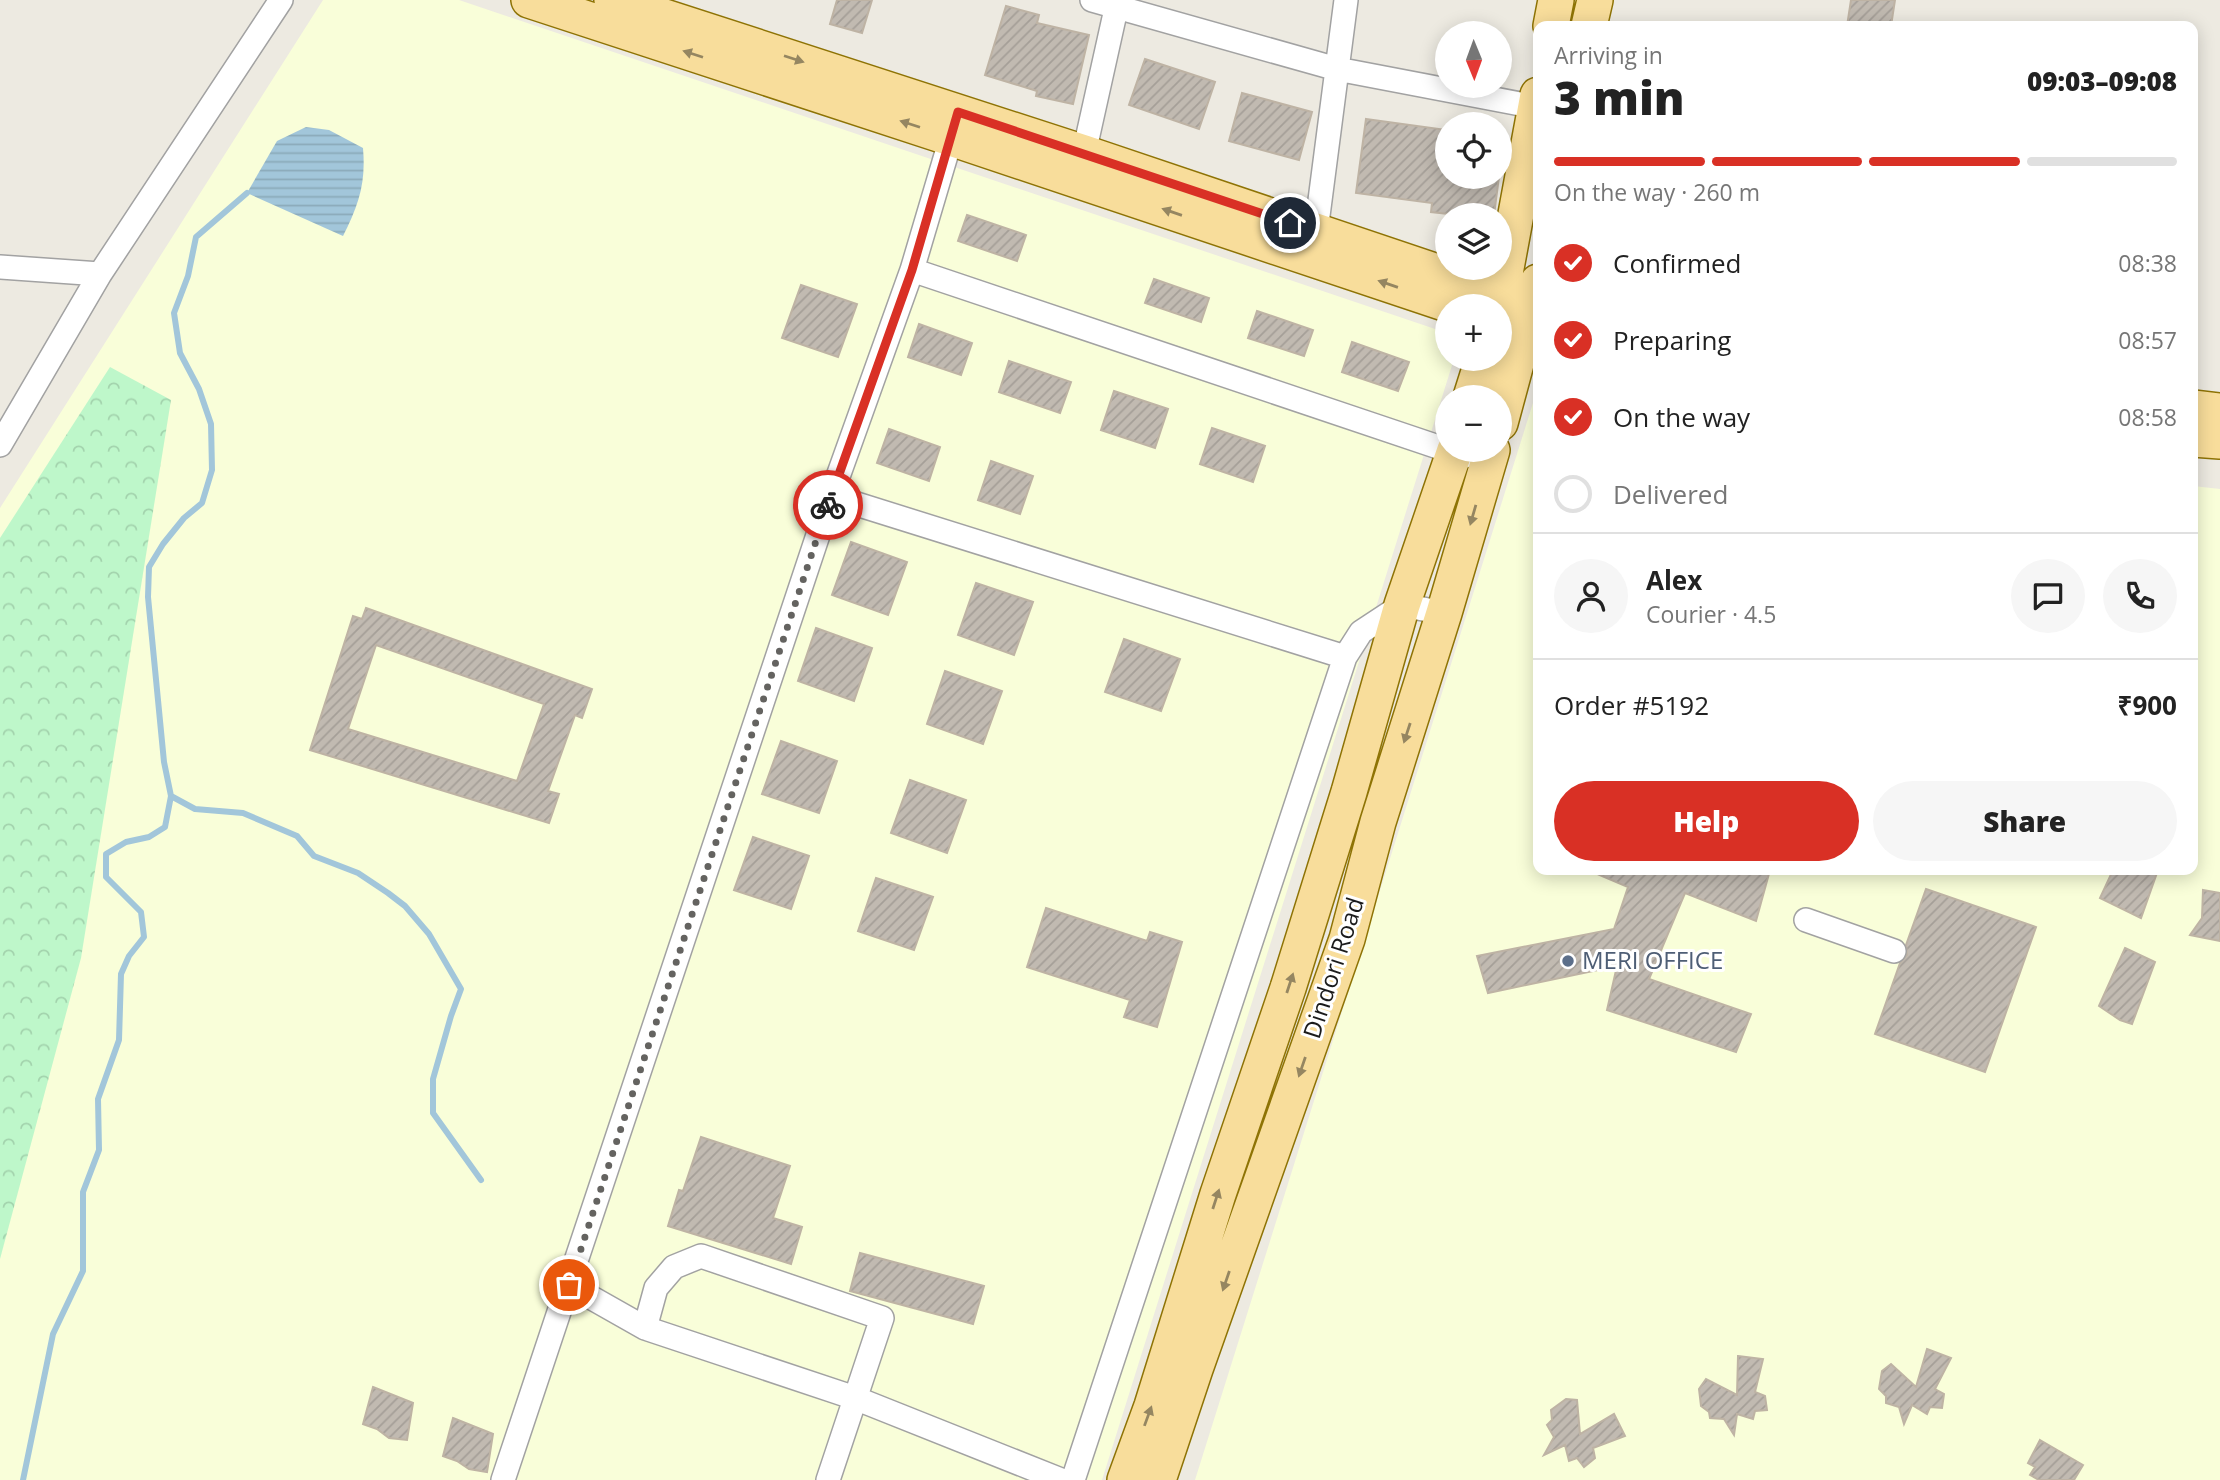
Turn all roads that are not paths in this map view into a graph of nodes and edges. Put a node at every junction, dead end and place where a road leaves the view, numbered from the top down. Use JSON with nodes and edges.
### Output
{"nodes":[{"id":1,"x":281,"y":0,"type":"edge"},
{"id":2,"x":529,"y":0,"type":"edge"},
{"id":3,"x":612,"y":0,"type":"edge"},
{"id":4,"x":1092,"y":0,"type":"edge"},
{"id":5,"x":1346,"y":0,"type":"edge"},
{"id":6,"x":1556,"y":0,"type":"edge"},
{"id":7,"x":1595,"y":0,"type":"edge"},
{"id":8,"x":1117,"y":4,"type":"edge"},
{"id":9,"x":1552,"y":21,"type":"edge"},
{"id":10,"x":1591,"y":21,"type":"edge"},
{"id":11,"x":1337,"y":69,"type":"junction"},
{"id":12,"x":1533,"y":100,"type":"edge"},
{"id":13,"x":955,"y":125,"type":"junction"},
{"id":14,"x":1084,"y":153,"type":"junction"},
{"id":15,"x":1533,"y":157,"type":"edge"},
{"id":16,"x":1316,"y":231,"type":"junction"},
{"id":17,"x":0,"y":267,"type":"edge"},
{"id":18,"x":912,"y":270,"type":"junction"},
{"id":19,"x":100,"y":274,"type":"junction"},
{"id":20,"x":1435,"y":300,"type":"edge"},
{"id":21,"x":1522,"y":311,"type":"edge"},
{"id":22,"x":1508,"y":385,"type":"edge"},
{"id":23,"x":2198,"y":409,"type":"edge"},
{"id":24,"x":2220,"y":411,"type":"edge"},
{"id":25,"x":2198,"y":440,"type":"edge"},
{"id":26,"x":2220,"y":442,"type":"edge"},
{"id":27,"x":1435,"y":444,"type":"edge"},
{"id":28,"x":0,"y":445,"type":"edge"},
{"id":29,"x":1451,"y":462,"type":"edge"},
{"id":30,"x":1489,"y":462,"type":"edge"},
{"id":31,"x":831,"y":496,"type":"junction"},
{"id":32,"x":1402,"y":605,"type":"junction"},
{"id":33,"x":1444,"y":614,"type":"junction"},
{"id":34,"x":1345,"y":657,"type":"junction"},
{"id":35,"x":1806,"y":920,"type":"dead end"},
{"id":36,"x":1894,"y":951,"type":"dead end"},
{"id":37,"x":569,"y":1285,"type":"junction"},
{"id":38,"x":645,"y":1328,"type":"junction"},
{"id":39,"x":855,"y":1398,"type":"junction"},
{"id":40,"x":503,"y":1480,"type":"edge"},
{"id":41,"x":828,"y":1480,"type":"edge"},
{"id":42,"x":1061,"y":1480,"type":"edge"},
{"id":43,"x":1073,"y":1480,"type":"edge"},
{"id":44,"x":1125,"y":1480,"type":"edge"},
{"id":45,"x":1158,"y":1480,"type":"edge"}],
"edges":[{"from":1,"to":19,"type":"street"},
{"from":13,"to":2,"type":"main road","one_way":true},
{"from":3,"to":13,"type":"main road","one_way":true},
{"from":4,"to":8,"type":"street"},
{"from":5,"to":11,"type":"street"},
{"from":6,"to":9,"type":"main road"},
{"from":7,"to":10,"type":"main road"},
{"from":8,"to":11,"type":"street"},
{"from":8,"to":14,"type":"street"},
{"from":11,"to":12,"type":"street"},
{"from":11,"to":16,"type":"street"},
{"from":13,"to":14,"type":"main road"},
{"from":13,"to":18,"type":"street"},
{"from":20,"to":13,"type":"main road","one_way":true},
{"from":14,"to":16,"type":"main road"},
{"from":15,"to":21,"type":"main road"},
{"from":16,"to":21,"type":"main road"},
{"from":17,"to":19,"type":"street"},
{"from":18,"to":27,"type":"street"},
{"from":18,"to":31,"type":"street"},
{"from":19,"to":28,"type":"street"},
{"from":21,"to":22,"type":"main road"},
{"from":23,"to":24,"type":"main road"},
{"from":25,"to":26,"type":"main road"},
{"from":29,"to":32,"type":"main road"},
{"from":30,"to":33,"type":"main road","name":"Dindori Road","one_way":true},
{"from":31,"to":34,"type":"street"},
{"from":31,"to":37,"type":"street"},
{"from":32,"to":33,"type":"street"},
{"from":32,"to":34,"type":"street"},
{"from":44,"to":32,"type":"main road","one_way":true},
{"from":33,"to":45,"type":"main road","name":"Dindori Road","one_way":true},
{"from":34,"to":43,"type":"street"},
{"from":35,"to":36,"type":"street"},
{"from":37,"to":38,"type":"street"},
{"from":37,"to":40,"type":"street"},
{"from":38,"to":39,"type":"street"},
{"from":38,"to":39,"type":"street"},
{"from":39,"to":41,"type":"street"},
{"from":39,"to":42,"type":"street"}]}
